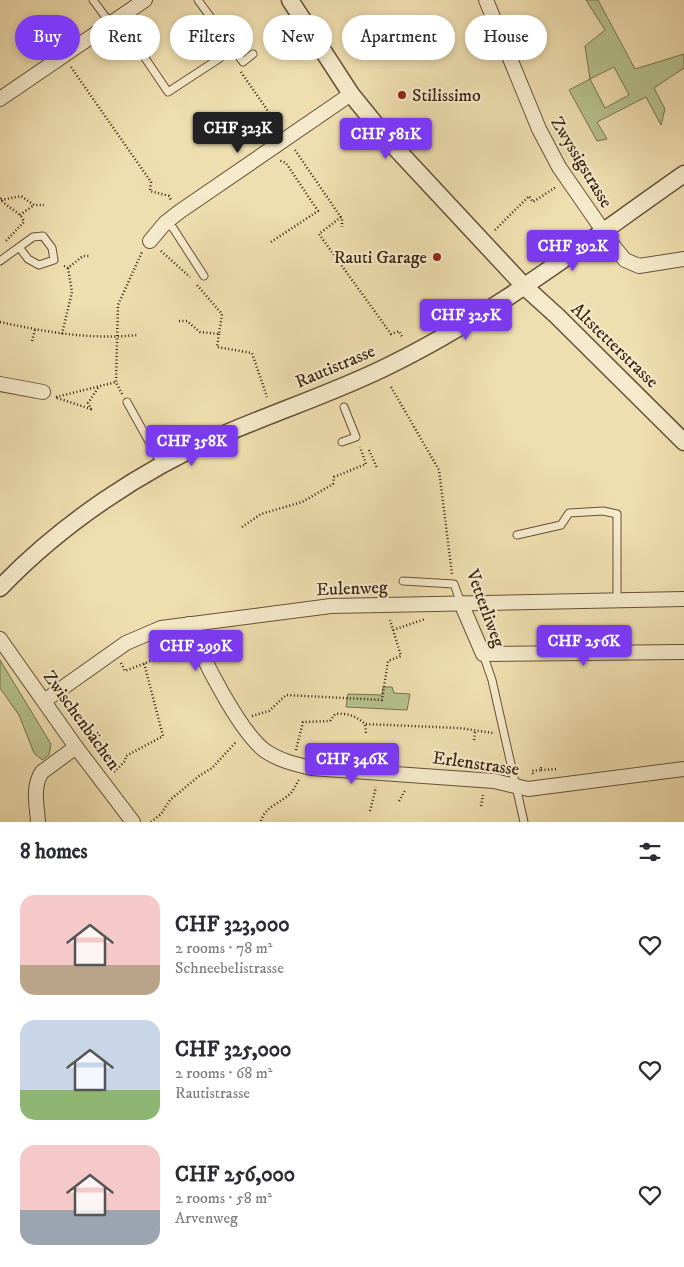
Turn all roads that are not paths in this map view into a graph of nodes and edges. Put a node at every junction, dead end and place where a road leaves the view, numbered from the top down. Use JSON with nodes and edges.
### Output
{"nodes":[{"id":1,"x":94,"y":0,"type":"edge"},
{"id":2,"x":145,"y":0,"type":"edge"},
{"id":3,"x":198,"y":0,"type":"edge"},
{"id":4,"x":290,"y":0,"type":"edge"},
{"id":5,"x":486,"y":0,"type":"edge"},
{"id":6,"x":108,"y":15,"type":"edge"},
{"id":7,"x":123,"y":15,"type":"edge"},
{"id":8,"x":209,"y":15,"type":"edge"},
{"id":9,"x":90,"y":37,"type":"edge"},
{"id":10,"x":144,"y":60,"type":"edge"},
{"id":11,"x":217,"y":60,"type":"edge"},
{"id":12,"x":351,"y":94,"type":"junction"},
{"id":13,"x":0,"y":99,"type":"edge"},
{"id":14,"x":684,"y":174,"type":"edge"},
{"id":15,"x":165,"y":223,"type":"junction"},
{"id":16,"x":602,"y":231,"type":"junction"},
{"id":17,"x":146,"y":246,"type":"road end"},
{"id":18,"x":20,"y":247,"type":"junction"},
{"id":19,"x":684,"y":259,"type":"edge"},
{"id":20,"x":0,"y":261,"type":"edge"},
{"id":21,"x":204,"y":276,"type":"dead end"},
{"id":22,"x":525,"y":287,"type":"junction"},
{"id":23,"x":0,"y":384,"type":"edge"},
{"id":24,"x":49,"y":396,"type":"road end"},
{"id":25,"x":127,"y":402,"type":"road end"},
{"id":26,"x":344,"y":407,"type":"dead end"},
{"id":27,"x":342,"y":442,"type":"dead end"},
{"id":28,"x":684,"y":442,"type":"edge"},
{"id":29,"x":162,"y":465,"type":"junction"},
{"id":30,"x":517,"y":535,"type":"dead end"},
{"id":31,"x":403,"y":581,"type":"dead end"},
{"id":32,"x":0,"y":588,"type":"edge"},
{"id":33,"x":684,"y":599,"type":"edge"},
{"id":34,"x":618,"y":600,"type":"junction"},
{"id":35,"x":461,"y":603,"type":"junction"},
{"id":36,"x":189,"y":624,"type":"junction"},
{"id":37,"x":0,"y":639,"type":"edge"},
{"id":38,"x":684,"y":652,"type":"edge"},
{"id":39,"x":483,"y":654,"type":"junction"},
{"id":40,"x":44,"y":701,"type":"junction"},
{"id":41,"x":76,"y":747,"type":"junction"},
{"id":42,"x":684,"y":769,"type":"edge"},
{"id":43,"x":515,"y":787,"type":"junction"},
{"id":44,"x":38,"y":822,"type":"edge"},
{"id":45,"x":133,"y":822,"type":"edge"},
{"id":46,"x":524,"y":822,"type":"edge"}],
"edges":[{"from":1,"to":6,"type":"lane"},
{"from":2,"to":7,"type":"street"},
{"from":3,"to":8,"type":"lane"},
{"from":4,"to":12,"type":"street","name":"Altstetterstrasse"},
{"from":5,"to":16,"type":"street","name":"Zwyssigstrasse"},
{"from":9,"to":13,"type":"street"},
{"from":10,"to":11,"type":"lane"},
{"from":12,"to":15,"type":"street"},
{"from":12,"to":22,"type":"street","name":"Altstetterstrasse"},
{"from":14,"to":16,"type":"street","name":"Rautistrasse"},
{"from":15,"to":17,"type":"street"},
{"from":15,"to":21,"type":"lane"},
{"from":16,"to":19,"type":"street","name":"Zwyssigstrasse"},
{"from":16,"to":22,"type":"street","name":"Rautistrasse"},
{"from":18,"to":18,"type":"lane"},
{"from":18,"to":20,"type":"lane"},
{"from":22,"to":28,"type":"street","name":"Altstetterstrasse"},
{"from":22,"to":29,"type":"street","name":"Rautistrasse"},
{"from":23,"to":24,"type":"street"},
{"from":25,"to":29,"type":"lane"},
{"from":26,"to":27,"type":"lane"},
{"from":29,"to":32,"type":"street","name":"Rautistrasse"},
{"from":30,"to":34,"type":"lane"},
{"from":31,"to":35,"type":"lane","name":"Vetterliweg"},
{"from":33,"to":34,"type":"street","name":"Eulenweg"},
{"from":34,"to":35,"type":"street","name":"Eulenweg"},
{"from":35,"to":36,"type":"street","name":"Eulenweg"},
{"from":35,"to":39,"type":"street","name":"Vetterliweg"},
{"from":36,"to":40,"type":"street","name":"Eulenweg"},
{"from":36,"to":43,"type":"street","name":"Erlenstrasse"},
{"from":37,"to":40,"type":"street","name":"Zwischenbächen"},
{"from":38,"to":39,"type":"street"},
{"from":39,"to":43,"type":"lane","name":"Vetterliweg"},
{"from":40,"to":41,"type":"street","name":"Zwischenbächen"},
{"from":41,"to":44,"type":"street"},
{"from":41,"to":45,"type":"street","name":"Zwischenbächen"},
{"from":42,"to":43,"type":"street","name":"Erlenstrasse"},
{"from":43,"to":46,"type":"lane","name":"Vetterliweg"}]}
